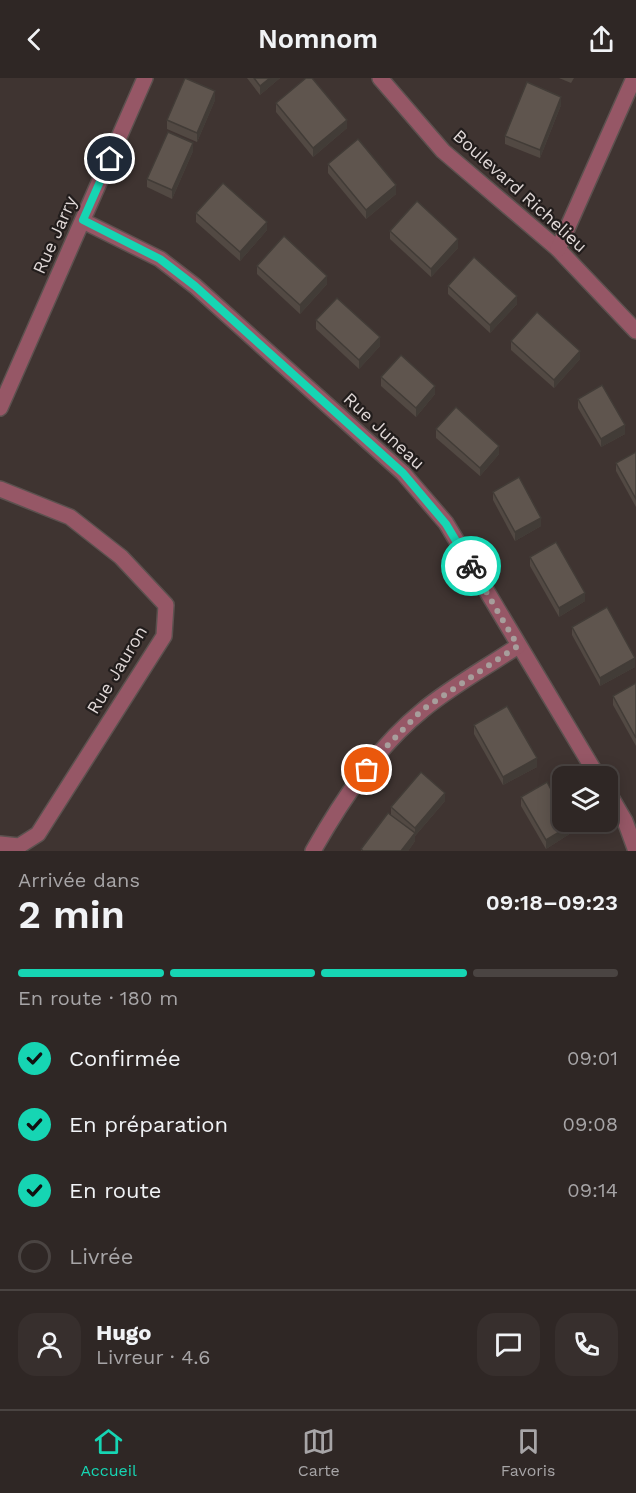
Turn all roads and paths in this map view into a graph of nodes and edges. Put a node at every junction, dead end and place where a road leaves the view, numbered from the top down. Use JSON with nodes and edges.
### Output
{"nodes":[{"id":1,"x":145,"y":78,"type":"edge"},
{"id":2,"x":380,"y":78,"type":"edge"},
{"id":3,"x":634,"y":78,"type":"edge"},
{"id":4,"x":83,"y":220,"type":"junction"},
{"id":5,"x":558,"y":249,"type":"junction"},
{"id":6,"x":636,"y":331,"type":"edge"},
{"id":7,"x":0,"y":408,"type":"edge"},
{"id":8,"x":0,"y":489,"type":"edge"},
{"id":9,"x":518,"y":646,"type":"junction"},
{"id":10,"x":591,"y":766,"type":"edge"},
{"id":11,"x":618,"y":809,"type":"edge"},
{"id":12,"x":0,"y":844,"type":"edge"},
{"id":13,"x":313,"y":851,"type":"edge"},
{"id":14,"x":636,"y":851,"type":"edge"}],
"edges":[{"from":1,"to":4,"type":"street","name":"Rue Jarry"},
{"from":2,"to":5,"type":"street","name":"Boulevard Richelieu"},
{"from":3,"to":5,"type":"street"},
{"from":4,"to":7,"type":"street","name":"Rue Jarry"},
{"from":4,"to":9,"type":"street","name":"Rue Juneau"},
{"from":5,"to":6,"type":"street","name":"Boulevard Richelieu"},
{"from":8,"to":12,"type":"street","name":"Rue Jauron"},
{"from":9,"to":10,"type":"street","name":"Rue Juneau"},
{"from":9,"to":13,"type":"street"},
{"from":11,"to":14,"type":"street"}]}
